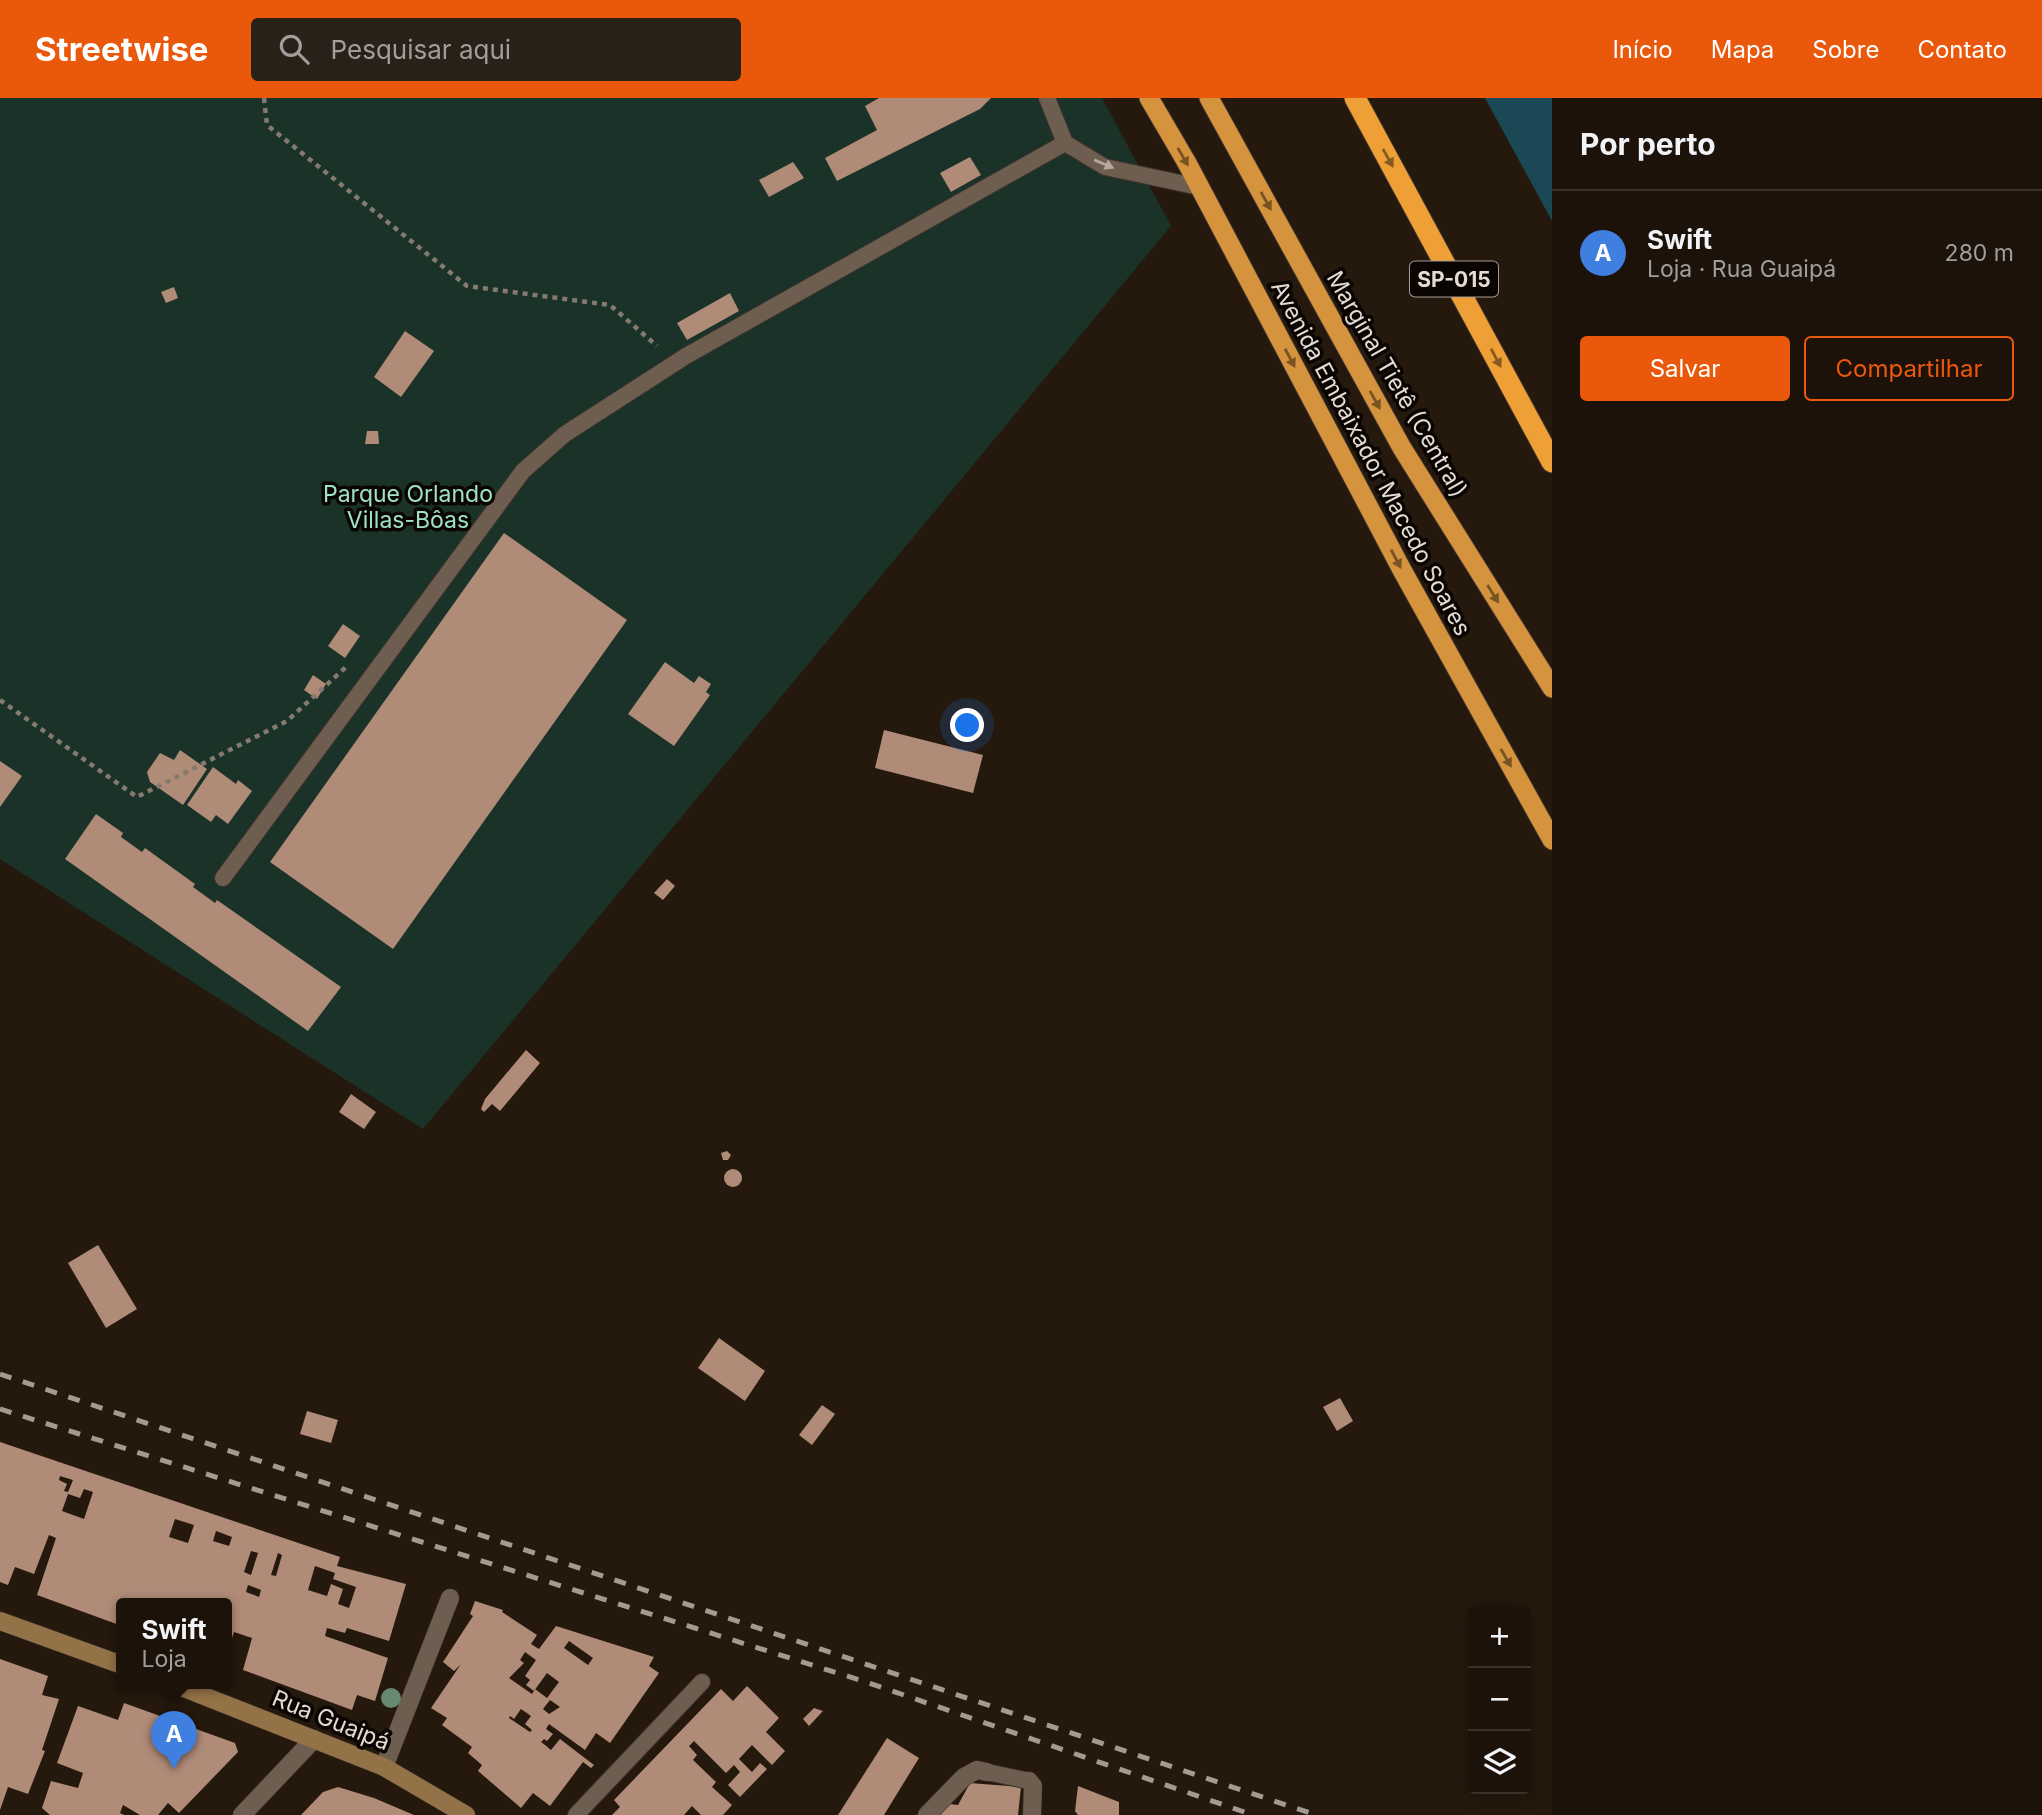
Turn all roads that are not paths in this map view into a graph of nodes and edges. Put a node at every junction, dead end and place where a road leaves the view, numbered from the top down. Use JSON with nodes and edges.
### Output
{"nodes":[{"id":1,"x":1047,"y":98,"type":"edge"},
{"id":2,"x":1149,"y":98,"type":"edge"},
{"id":3,"x":1209,"y":98,"type":"edge"},
{"id":4,"x":1355,"y":98,"type":"edge"},
{"id":5,"x":1065,"y":143,"type":"junction"},
{"id":6,"x":1199,"y":187,"type":"junction"},
{"id":7,"x":1552,"y":462,"type":"edge"},
{"id":8,"x":1552,"y":688,"type":"edge"},
{"id":9,"x":1552,"y":839,"type":"edge"},
{"id":10,"x":222,"y":878,"type":"dead end"},
{"id":11,"x":450,"y":1598,"type":"dead end"},
{"id":12,"x":0,"y":1621,"type":"edge"},
{"id":13,"x":116,"y":1663,"type":"edge"},
{"id":14,"x":702,"y":1682,"type":"dead end"},
{"id":15,"x":187,"y":1689,"type":"edge"},
{"id":16,"x":314,"y":1738,"type":"junction"},
{"id":17,"x":384,"y":1767,"type":"junction"},
{"id":18,"x":987,"y":1772,"type":"joint"},
{"id":19,"x":1029,"y":1781,"type":"joint"},
{"id":20,"x":242,"y":1815,"type":"edge"},
{"id":21,"x":466,"y":1815,"type":"edge"},
{"id":22,"x":576,"y":1815,"type":"edge"},
{"id":23,"x":926,"y":1815,"type":"edge"},
{"id":24,"x":1032,"y":1815,"type":"edge"}],
"edges":[{"from":1,"to":5,"type":"lane"},
{"from":2,"to":6,"type":"highway","name":"Avenida Embaixador Macedo Soares","one_way":true},
{"from":3,"to":8,"type":"highway","name":"Marginal Tietê (Central)","one_way":true},
{"from":4,"to":7,"type":"highway","number":"SP-015","one_way":true},
{"from":5,"to":6,"type":"lane","one_way":true},
{"from":5,"to":10,"type":"lane"},
{"from":6,"to":9,"type":"highway","name":"Avenida Embaixador Macedo Soares","one_way":true},
{"from":11,"to":17,"type":"street"},
{"from":12,"to":13,"type":"main road"},
{"from":14,"to":22,"type":"lane"},
{"from":15,"to":16,"type":"main road","name":"Rua Guaipá"},
{"from":16,"to":17,"type":"main road","name":"Rua Guaipá"},
{"from":16,"to":20,"type":"street"},
{"from":17,"to":21,"type":"main road","name":"Rua Guaipá"},
{"from":18,"to":19,"type":"lane"},
{"from":18,"to":23,"type":"street"},
{"from":19,"to":24,"type":"street"}]}
